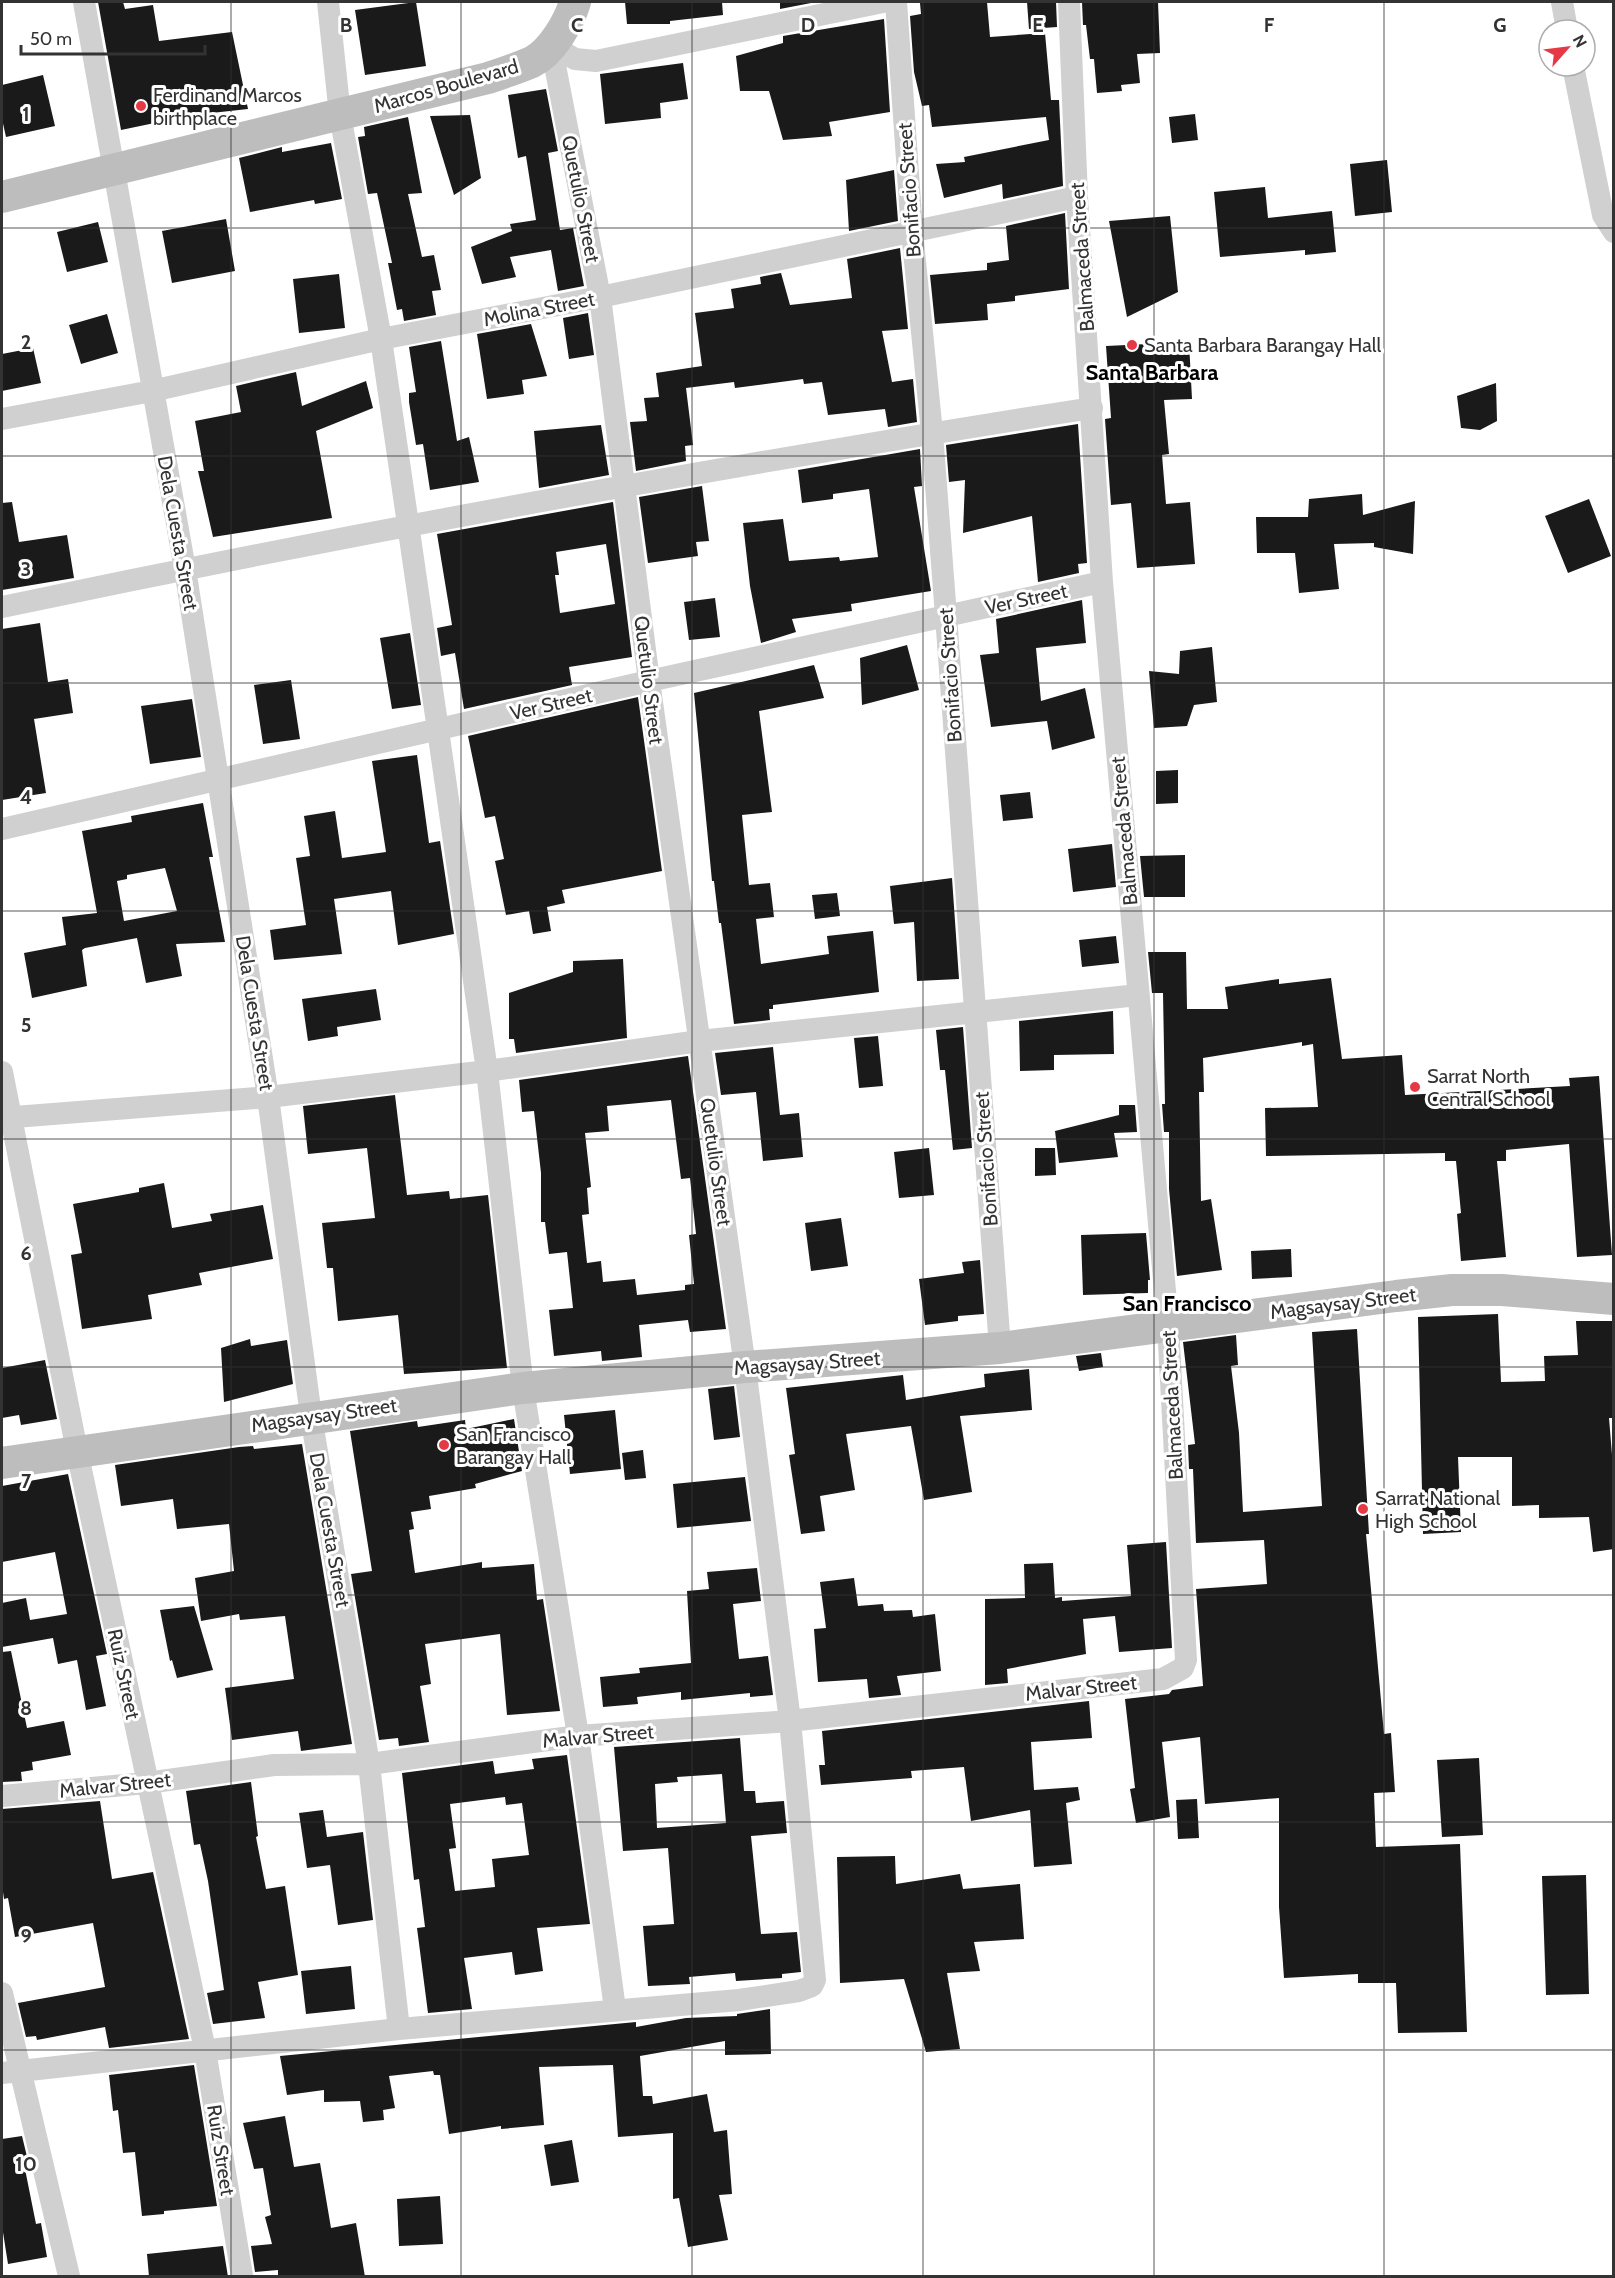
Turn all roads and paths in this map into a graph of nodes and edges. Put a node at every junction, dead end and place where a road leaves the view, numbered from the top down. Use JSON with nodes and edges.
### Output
{"nodes":[{"id":1,"x":84,"y":2,"type":"edge"},
{"id":2,"x":328,"y":2,"type":"edge"},
{"id":3,"x":575,"y":2,"type":"edge"},
{"id":4,"x":883,"y":2,"type":"edge"},
{"id":5,"x":896,"y":2,"type":"edge"},
{"id":6,"x":1069,"y":2,"type":"edge"},
{"id":7,"x":1562,"y":2,"type":"edge"},
{"id":8,"x":1565,"y":18,"type":"edge"},
{"id":9,"x":551,"y":45,"type":"junction"},
{"id":10,"x":1575,"y":78,"type":"edge"},
{"id":11,"x":340,"y":115,"type":"junction"},
{"id":12,"x":116,"y":170,"type":"junction"},
{"id":13,"x":2,"y":197,"type":"edge"},
{"id":14,"x":1077,"y":197,"type":"junction"},
{"id":15,"x":912,"y":231,"type":"junction"},
{"id":16,"x":1614,"y":232,"type":"edge"},
{"id":17,"x":600,"y":297,"type":"junction"},
{"id":18,"x":381,"y":339,"type":"junction"},
{"id":19,"x":152,"y":391,"type":"junction"},
{"id":20,"x":1092,"y":408,"type":"junction"},
{"id":21,"x":2,"y":418,"type":"edge"},
{"id":22,"x":932,"y":433,"type":"junction"},
{"id":23,"x":625,"y":484,"type":"junction"},
{"id":24,"x":408,"y":525,"type":"junction"},
{"id":25,"x":185,"y":569,"type":"junction"},
{"id":26,"x":1102,"y":582,"type":"junction"},
{"id":27,"x":2,"y":607,"type":"edge"},
{"id":28,"x":946,"y":616,"type":"junction"},
{"id":29,"x":649,"y":681,"type":"junction"},
{"id":30,"x":438,"y":730,"type":"junction"},
{"id":31,"x":218,"y":781,"type":"junction"},
{"id":32,"x":2,"y":829,"type":"edge"},
{"id":33,"x":1138,"y":995,"type":"junction"},
{"id":34,"x":975,"y":1010,"type":"junction"},
{"id":35,"x":699,"y":1041,"type":"junction"},
{"id":36,"x":487,"y":1071,"type":"junction"},
{"id":37,"x":2,"y":1072,"type":"edge"},
{"id":38,"x":268,"y":1097,"type":"junction"},
{"id":39,"x":6,"y":1118,"type":"edge"},
{"id":40,"x":1614,"y":1299,"type":"edge"},
{"id":41,"x":1168,"y":1325,"type":"junction"},
{"id":42,"x":1000,"y":1348,"type":"junction"},
{"id":43,"x":746,"y":1367,"type":"junction"},
{"id":44,"x":523,"y":1388,"type":"junction"},
{"id":45,"x":311,"y":1416,"type":"junction"},
{"id":46,"x":77,"y":1451,"type":"junction"},
{"id":47,"x":2,"y":1462,"type":"edge"},
{"id":48,"x":1186,"y":1660,"type":"joint"},
{"id":49,"x":790,"y":1721,"type":"junction"},
{"id":50,"x":578,"y":1736,"type":"junction"},
{"id":51,"x":369,"y":1764,"type":"junction"},
{"id":52,"x":147,"y":1783,"type":"junction"},
{"id":53,"x":2,"y":1796,"type":"edge"},
{"id":54,"x":2,"y":1993,"type":"edge"},
{"id":55,"x":615,"y":2009,"type":"junction"},
{"id":56,"x":399,"y":2029,"type":"junction"},
{"id":57,"x":205,"y":2050,"type":"junction"},
{"id":58,"x":10,"y":2072,"type":"edge"},
{"id":59,"x":69,"y":2277,"type":"edge"},
{"id":60,"x":242,"y":2277,"type":"edge"}],
"edges":[{"from":1,"to":12,"type":"street","name":"Dela Cuesta Street"},
{"from":2,"to":11,"type":"street"},
{"from":3,"to":9,"type":"main road"},
{"from":4,"to":9,"type":"street"},
{"from":5,"to":15,"type":"street","name":"Bonifacio Street"},
{"from":6,"to":14,"type":"street","name":"Balmaceda Street"},
{"from":7,"to":8,"type":"street"},
{"from":9,"to":11,"type":"main road","name":"Marcos Boulevard"},
{"from":9,"to":17,"type":"street","name":"Quetulio Street"},
{"from":10,"to":16,"type":"street"},
{"from":11,"to":12,"type":"main road","name":"Marcos Boulevard"},
{"from":11,"to":18,"type":"street"},
{"from":12,"to":13,"type":"main road","name":"Marcos Boulevard"},
{"from":12,"to":19,"type":"street","name":"Dela Cuesta Street"},
{"from":14,"to":15,"type":"street","name":"Molina Street"},
{"from":14,"to":20,"type":"street","name":"Balmaceda Street"},
{"from":15,"to":17,"type":"street","name":"Molina Street"},
{"from":15,"to":22,"type":"street","name":"Bonifacio Street"},
{"from":17,"to":18,"type":"street","name":"Molina Street"},
{"from":17,"to":23,"type":"street","name":"Quetulio Street"},
{"from":18,"to":19,"type":"street","name":"Molina Street"},
{"from":18,"to":24,"type":"street"},
{"from":19,"to":21,"type":"street","name":"Molina Street"},
{"from":19,"to":25,"type":"street","name":"Dela Cuesta Street"},
{"from":20,"to":22,"type":"street"},
{"from":20,"to":26,"type":"street","name":"Balmaceda Street"},
{"from":22,"to":23,"type":"street"},
{"from":22,"to":28,"type":"street","name":"Bonifacio Street"},
{"from":23,"to":24,"type":"street"},
{"from":23,"to":29,"type":"street","name":"Quetulio Street"},
{"from":24,"to":25,"type":"street"},
{"from":24,"to":30,"type":"street"},
{"from":25,"to":27,"type":"street"},
{"from":25,"to":31,"type":"street","name":"Dela Cuesta Street"},
{"from":26,"to":28,"type":"street","name":"Ver Street"},
{"from":26,"to":33,"type":"street","name":"Balmaceda Street"},
{"from":28,"to":29,"type":"street","name":"Ver Street"},
{"from":28,"to":34,"type":"street","name":"Bonifacio Street"},
{"from":29,"to":30,"type":"street","name":"Ver Street"},
{"from":29,"to":35,"type":"street","name":"Quetulio Street"},
{"from":30,"to":31,"type":"street","name":"Ver Street"},
{"from":30,"to":36,"type":"street"},
{"from":31,"to":32,"type":"street","name":"Ver Street"},
{"from":31,"to":38,"type":"street","name":"Dela Cuesta Street"},
{"from":33,"to":34,"type":"street"},
{"from":33,"to":41,"type":"street","name":"Balmaceda Street"},
{"from":34,"to":35,"type":"street"},
{"from":34,"to":42,"type":"street","name":"Bonifacio Street"},
{"from":35,"to":36,"type":"street"},
{"from":35,"to":43,"type":"street","name":"Quetulio Street"},
{"from":36,"to":38,"type":"street"},
{"from":36,"to":44,"type":"street"},
{"from":37,"to":39,"type":"street","name":"Ruiz Street"},
{"from":38,"to":39,"type":"street"},
{"from":38,"to":45,"type":"street","name":"Dela Cuesta Street"},
{"from":39,"to":46,"type":"street","name":"Ruiz Street"},
{"from":40,"to":41,"type":"main road","name":"Magsaysay Street"},
{"from":41,"to":42,"type":"main road","name":"Magsaysay Street"},
{"from":41,"to":48,"type":"street","name":"Balmaceda Street"},
{"from":42,"to":43,"type":"main road","name":"Magsaysay Street"},
{"from":43,"to":44,"type":"main road","name":"Magsaysay Street"},
{"from":43,"to":49,"type":"street","name":"Quetulio Street"},
{"from":44,"to":45,"type":"main road","name":"Magsaysay Street"},
{"from":44,"to":50,"type":"street"},
{"from":45,"to":46,"type":"main road","name":"Magsaysay Street"},
{"from":45,"to":51,"type":"street","name":"Dela Cuesta Street"},
{"from":46,"to":47,"type":"main road","name":"Magsaysay Street"},
{"from":46,"to":52,"type":"street","name":"Ruiz Street"},
{"from":48,"to":49,"type":"street","name":"Malvar Street"},
{"from":49,"to":50,"type":"street","name":"Malvar Street"},
{"from":49,"to":55,"type":"street","name":"Quetulio Street"},
{"from":50,"to":51,"type":"street","name":"Malvar Street"},
{"from":50,"to":55,"type":"street"},
{"from":51,"to":52,"type":"street","name":"Malvar Street"},
{"from":51,"to":56,"type":"street","name":"Dela Cuesta Street"},
{"from":52,"to":53,"type":"street","name":"Malvar Street"},
{"from":52,"to":57,"type":"street","name":"Ruiz Street"},
{"from":54,"to":58,"type":"street"},
{"from":55,"to":56,"type":"street"},
{"from":56,"to":57,"type":"street"},
{"from":57,"to":58,"type":"street"},
{"from":57,"to":60,"type":"street","name":"Ruiz Street"},
{"from":58,"to":59,"type":"street"}]}
